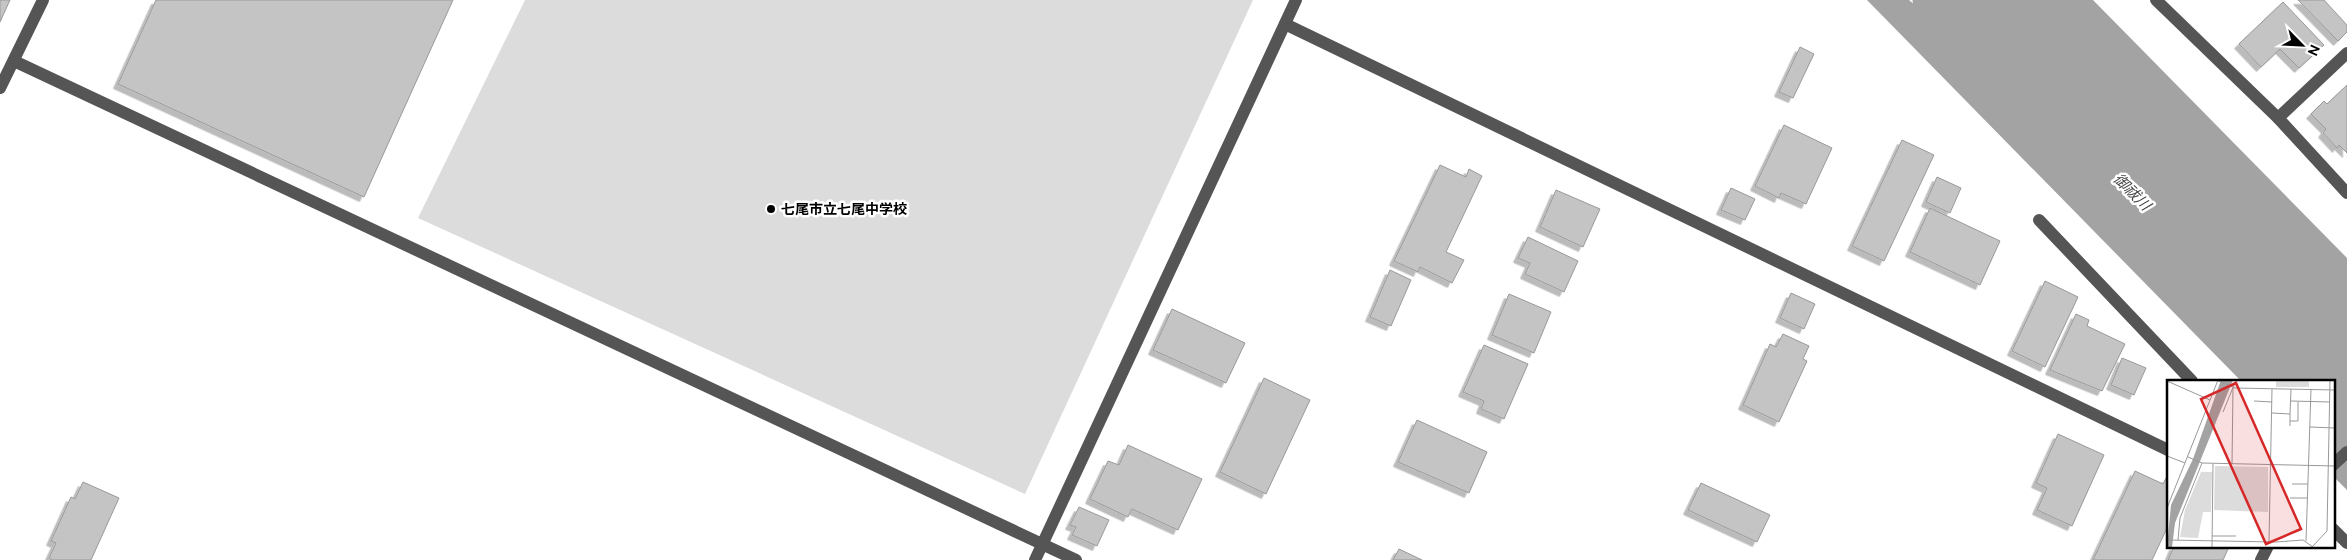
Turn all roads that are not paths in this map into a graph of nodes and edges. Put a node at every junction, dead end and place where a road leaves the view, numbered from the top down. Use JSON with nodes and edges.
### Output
{"nodes":[{"id":1,"x":43,"y":0,"type":"edge"},
{"id":2,"x":1296,"y":0,"type":"edge"},
{"id":3,"x":2156,"y":0,"type":"edge"},
{"id":4,"x":1285,"y":24,"type":"junction"},
{"id":5,"x":2347,"y":53,"type":"edge"},
{"id":6,"x":14,"y":61,"type":"junction"},
{"id":7,"x":0,"y":88,"type":"edge"},
{"id":8,"x":2278,"y":118,"type":"junction"},
{"id":9,"x":2347,"y":193,"type":"edge"},
{"id":10,"x":2039,"y":220,"type":"dead end"},
{"id":11,"x":2191,"y":380,"type":"edge"},
{"id":12,"x":2167,"y":450,"type":"edge"},
{"id":13,"x":2347,"y":452,"type":"edge"},
{"id":14,"x":2334,"y":464,"type":"edge"},
{"id":15,"x":2334,"y":530,"type":"edge"},
{"id":16,"x":2347,"y":543,"type":"edge"},
{"id":17,"x":1042,"y":544,"type":"junction"},
{"id":18,"x":2267,"y":548,"type":"edge"},
{"id":19,"x":1035,"y":560,"type":"edge"},
{"id":20,"x":1076,"y":560,"type":"edge"},
{"id":21,"x":2261,"y":560,"type":"edge"}],
"edges":[{"from":1,"to":6,"type":"street"},
{"from":2,"to":4,"type":"street"},
{"from":3,"to":8,"type":"street"},
{"from":4,"to":12,"type":"street"},
{"from":4,"to":17,"type":"street"},
{"from":5,"to":8,"type":"street"},
{"from":6,"to":7,"type":"street"},
{"from":6,"to":17,"type":"street"},
{"from":8,"to":9,"type":"street"},
{"from":10,"to":11,"type":"street"},
{"from":13,"to":14,"type":"street"},
{"from":15,"to":16,"type":"street"},
{"from":17,"to":19,"type":"street"},
{"from":17,"to":20,"type":"street"},
{"from":18,"to":21,"type":"street"}]}
